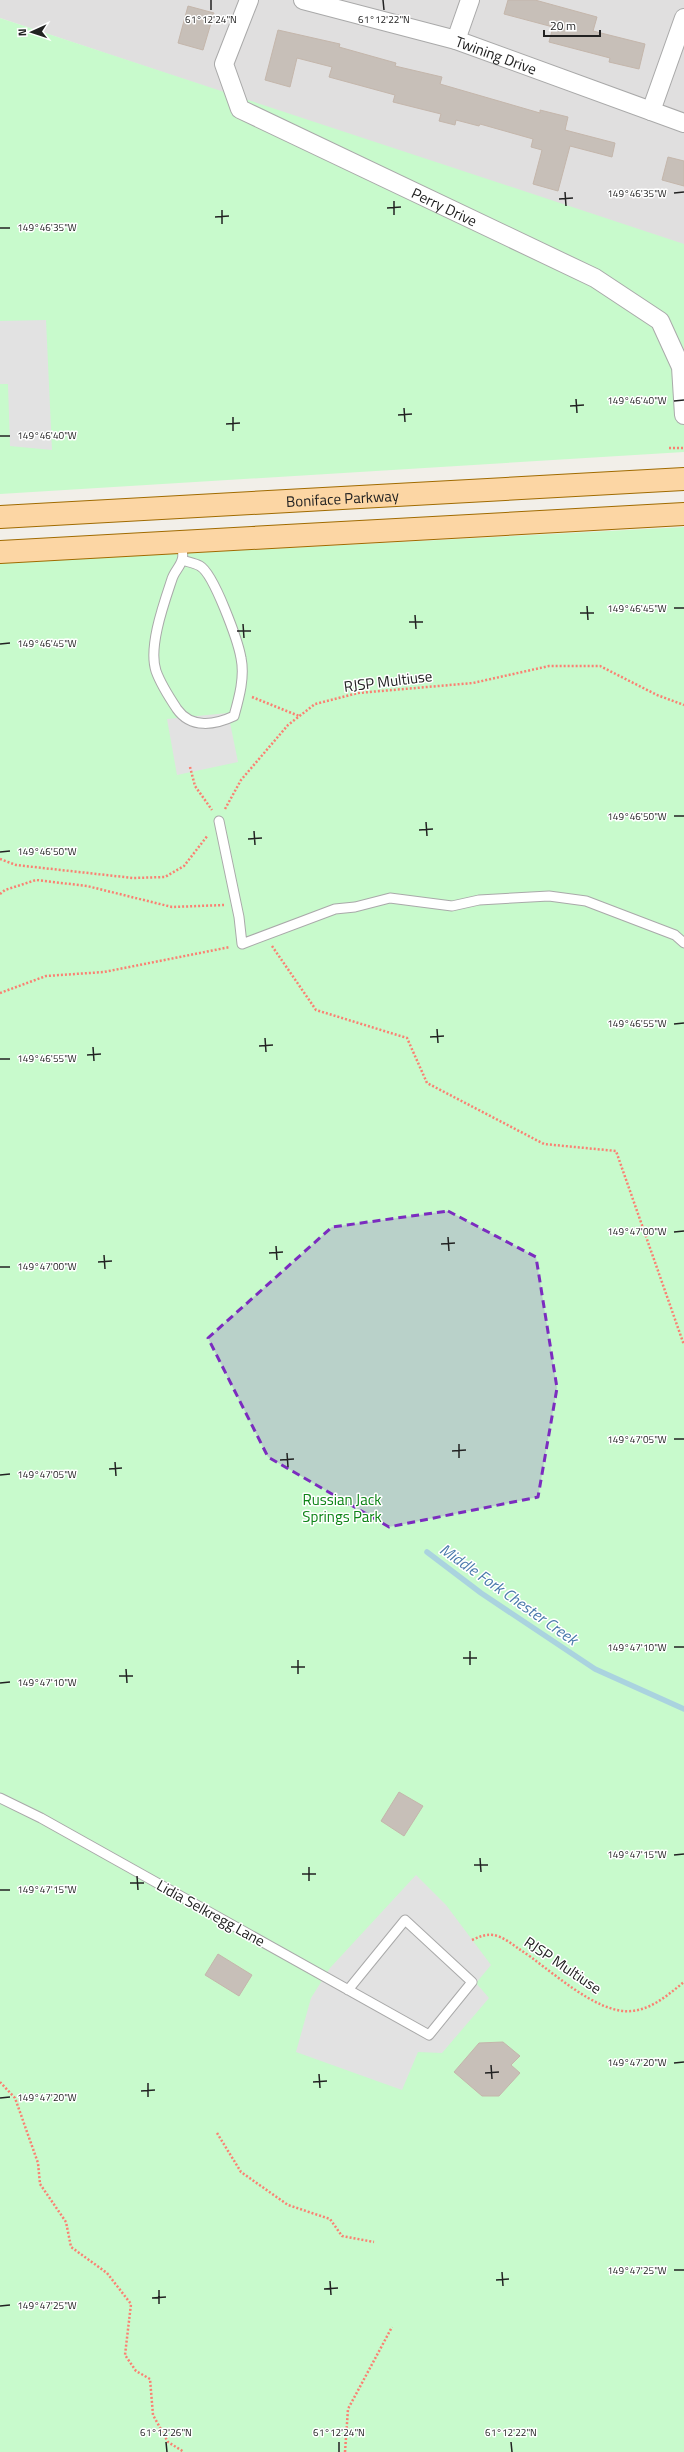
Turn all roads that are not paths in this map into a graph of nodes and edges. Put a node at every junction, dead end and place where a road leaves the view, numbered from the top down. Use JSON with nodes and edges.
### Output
{"nodes":[{"id":1,"x":249,"y":0,"type":"edge"},
{"id":2,"x":303,"y":0,"type":"edge"},
{"id":3,"x":470,"y":0,"type":"edge"},
{"id":4,"x":684,"y":18,"type":"edge"},
{"id":5,"x":456,"y":40,"type":"junction"},
{"id":6,"x":651,"y":111,"type":"junction"},
{"id":7,"x":684,"y":123,"type":"edge"},
{"id":8,"x":684,"y":415,"type":"edge"},
{"id":9,"x":684,"y":479,"type":"edge"},
{"id":10,"x":684,"y":514,"type":"edge"},
{"id":11,"x":0,"y":517,"type":"edge"},
{"id":12,"x":182,"y":551,"type":"junction"},
{"id":13,"x":0,"y":552,"type":"edge"},
{"id":14,"x":219,"y":821,"type":"road end"},
{"id":15,"x":684,"y":943,"type":"edge"},
{"id":16,"x":0,"y":1798,"type":"edge"},
{"id":17,"x":348,"y":1990,"type":"junction"}],
"edges":[{"from":1,"to":8,"type":"street","name":"Perry Drive"},
{"from":2,"to":5,"type":"street","name":"Twining Drive"},
{"from":3,"to":5,"type":"street"},
{"from":4,"to":6,"type":"street"},
{"from":5,"to":6,"type":"street","name":"Twining Drive"},
{"from":6,"to":7,"type":"street","name":"Twining Drive"},
{"from":9,"to":11,"type":"main road","name":"Boniface Parkway"},
{"from":10,"to":12,"type":"main road"},
{"from":12,"to":12,"type":"lane"},
{"from":12,"to":13,"type":"main road"},
{"from":14,"to":15,"type":"lane"},
{"from":16,"to":17,"type":"lane","name":"Lidia Selkregg Lane"},
{"from":17,"to":17,"type":"lane","name":"Lidia Selkregg Lane"}]}
